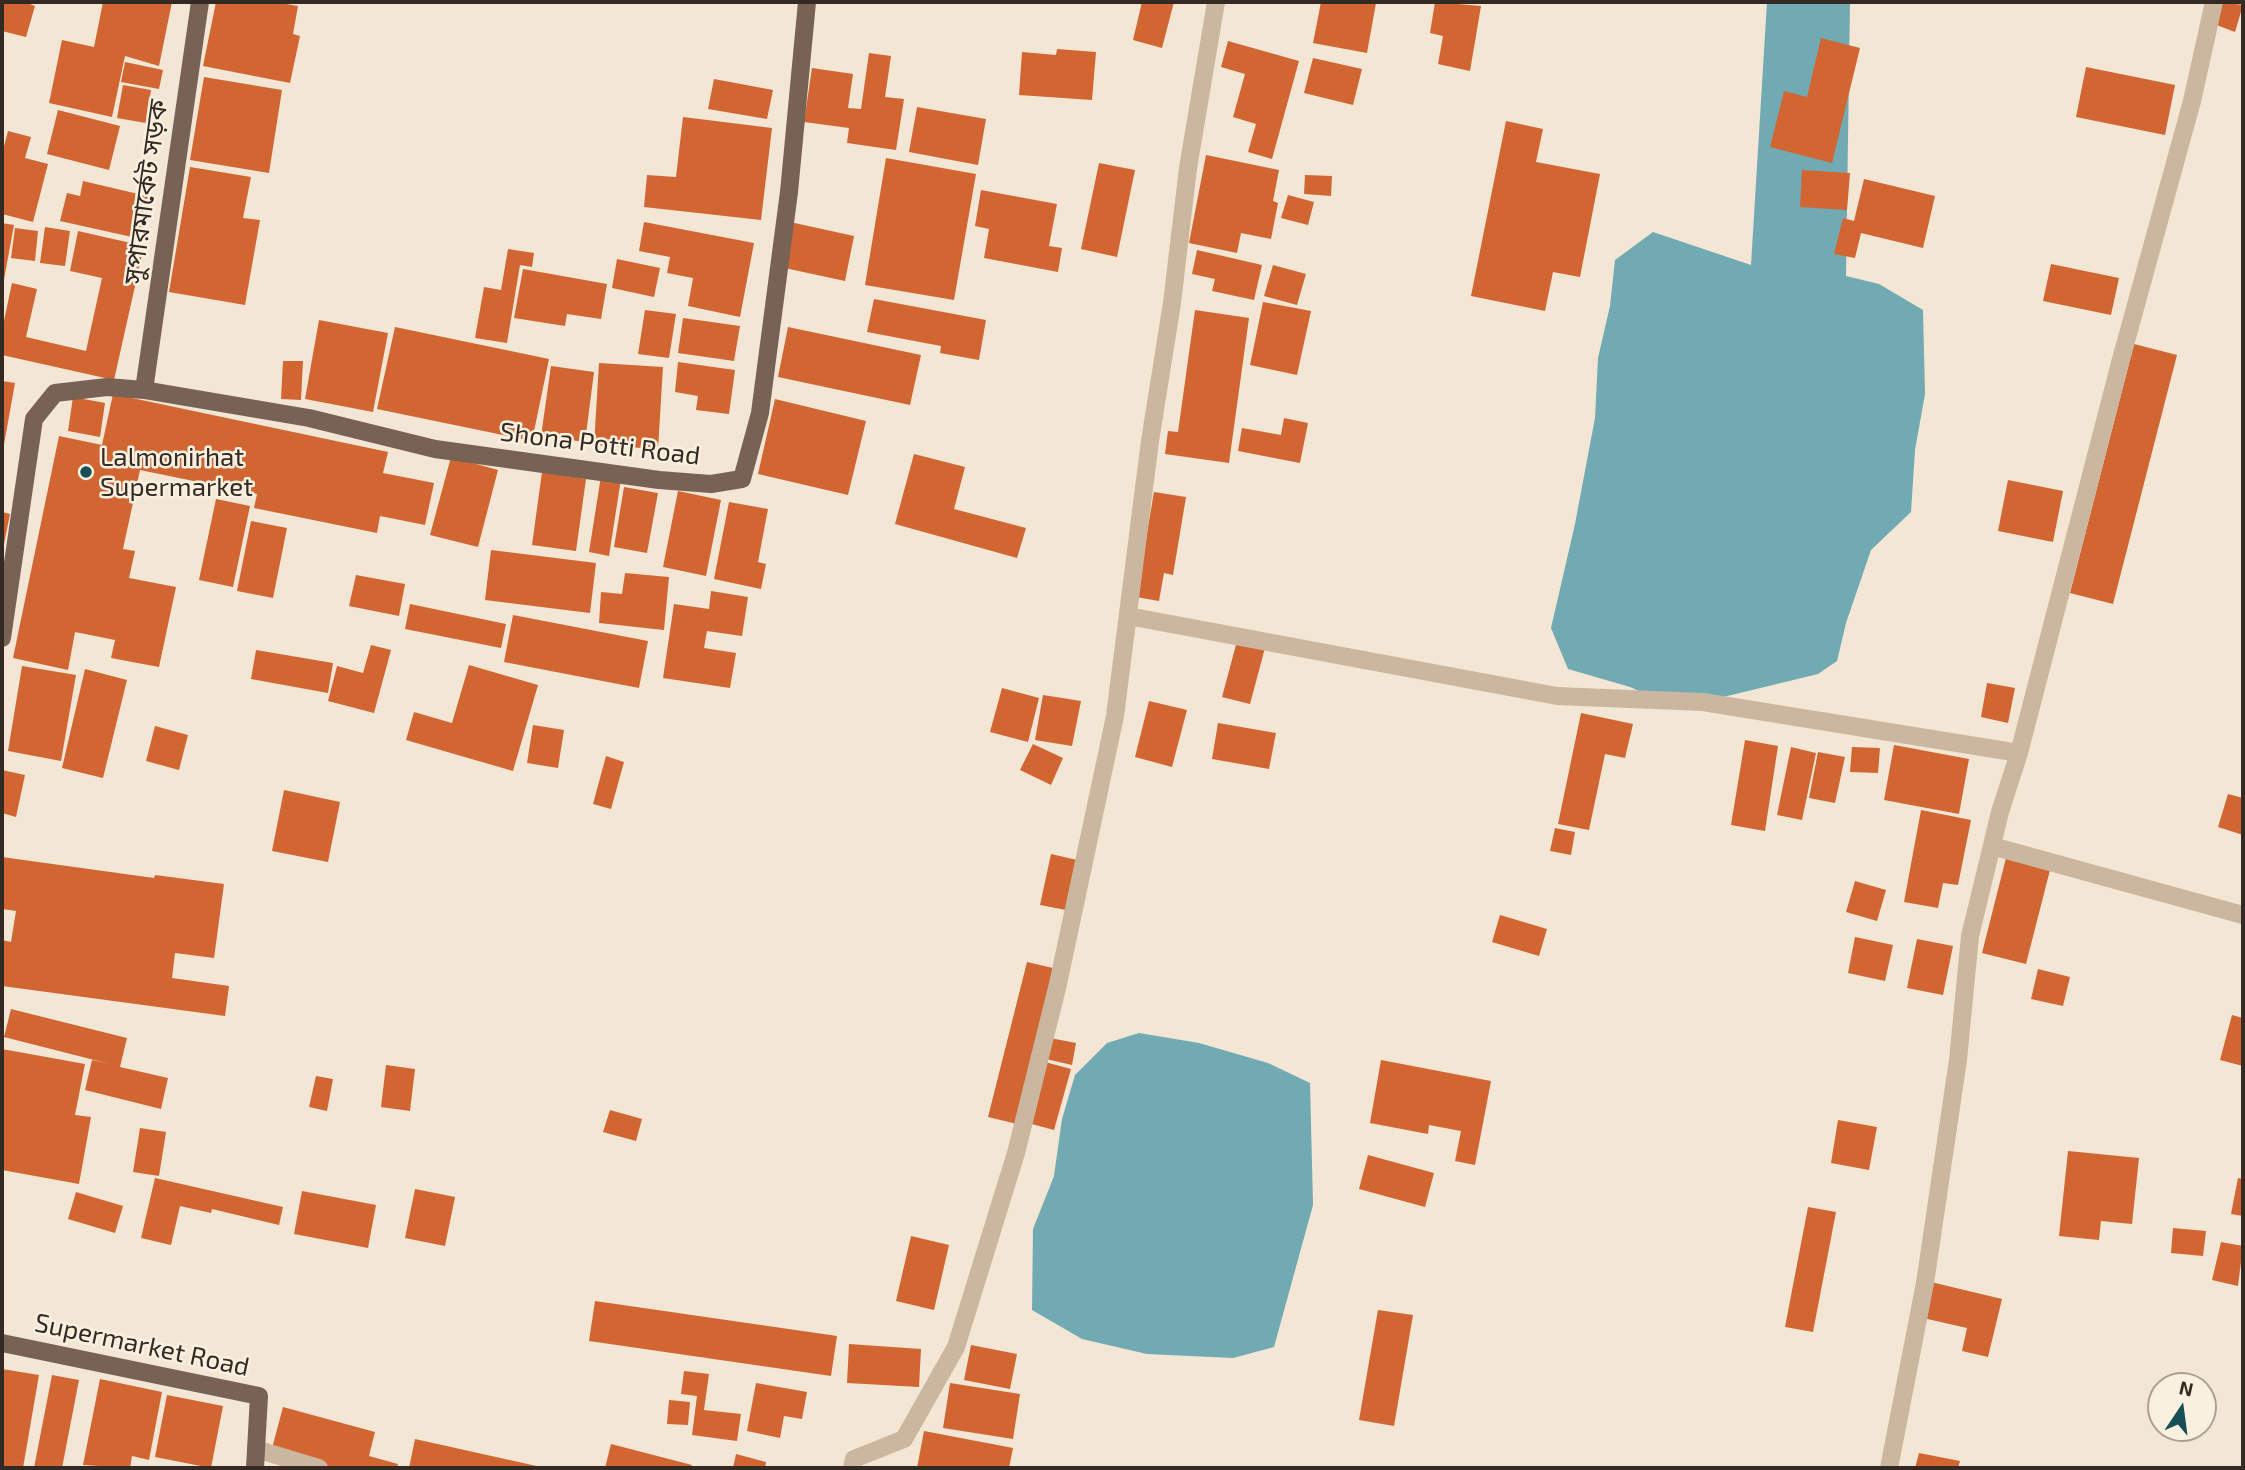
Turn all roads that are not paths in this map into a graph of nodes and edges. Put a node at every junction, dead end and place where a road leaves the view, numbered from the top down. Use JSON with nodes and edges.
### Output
{"nodes":[{"id":1,"x":200,"y":2,"type":"edge"},
{"id":2,"x":807,"y":2,"type":"edge"},
{"id":3,"x":1216,"y":2,"type":"edge"},
{"id":4,"x":2214,"y":2,"type":"edge"},
{"id":5,"x":144,"y":390,"type":"junction"},
{"id":6,"x":1128,"y":615,"type":"junction"},
{"id":7,"x":2,"y":638,"type":"edge"},
{"id":8,"x":2019,"y":753,"type":"junction"},
{"id":9,"x":1992,"y":846,"type":"junction"},
{"id":10,"x":2243,"y":915,"type":"edge"},
{"id":11,"x":2,"y":1343,"type":"edge"},
{"id":12,"x":256,"y":1449,"type":"junction"},
{"id":13,"x":255,"y":1468,"type":"edge"},
{"id":14,"x":319,"y":1468,"type":"edge"},
{"id":15,"x":852,"y":1468,"type":"edge"},
{"id":16,"x":1889,"y":1468,"type":"edge"}],
"edges":[{"from":1,"to":5,"type":"main road","name":"সুপারমার্কেট সড়ক"},
{"from":2,"to":5,"type":"main road","name":"Shona Potti Road"},
{"from":3,"to":6,"type":"street"},
{"from":4,"to":8,"type":"street"},
{"from":5,"to":7,"type":"main road"},
{"from":6,"to":8,"type":"street"},
{"from":6,"to":15,"type":"street"},
{"from":8,"to":9,"type":"street"},
{"from":9,"to":10,"type":"street"},
{"from":9,"to":16,"type":"street"},
{"from":11,"to":12,"type":"main road","name":"Supermarket Road"},
{"from":12,"to":13,"type":"main road"},
{"from":12,"to":14,"type":"street"}]}
